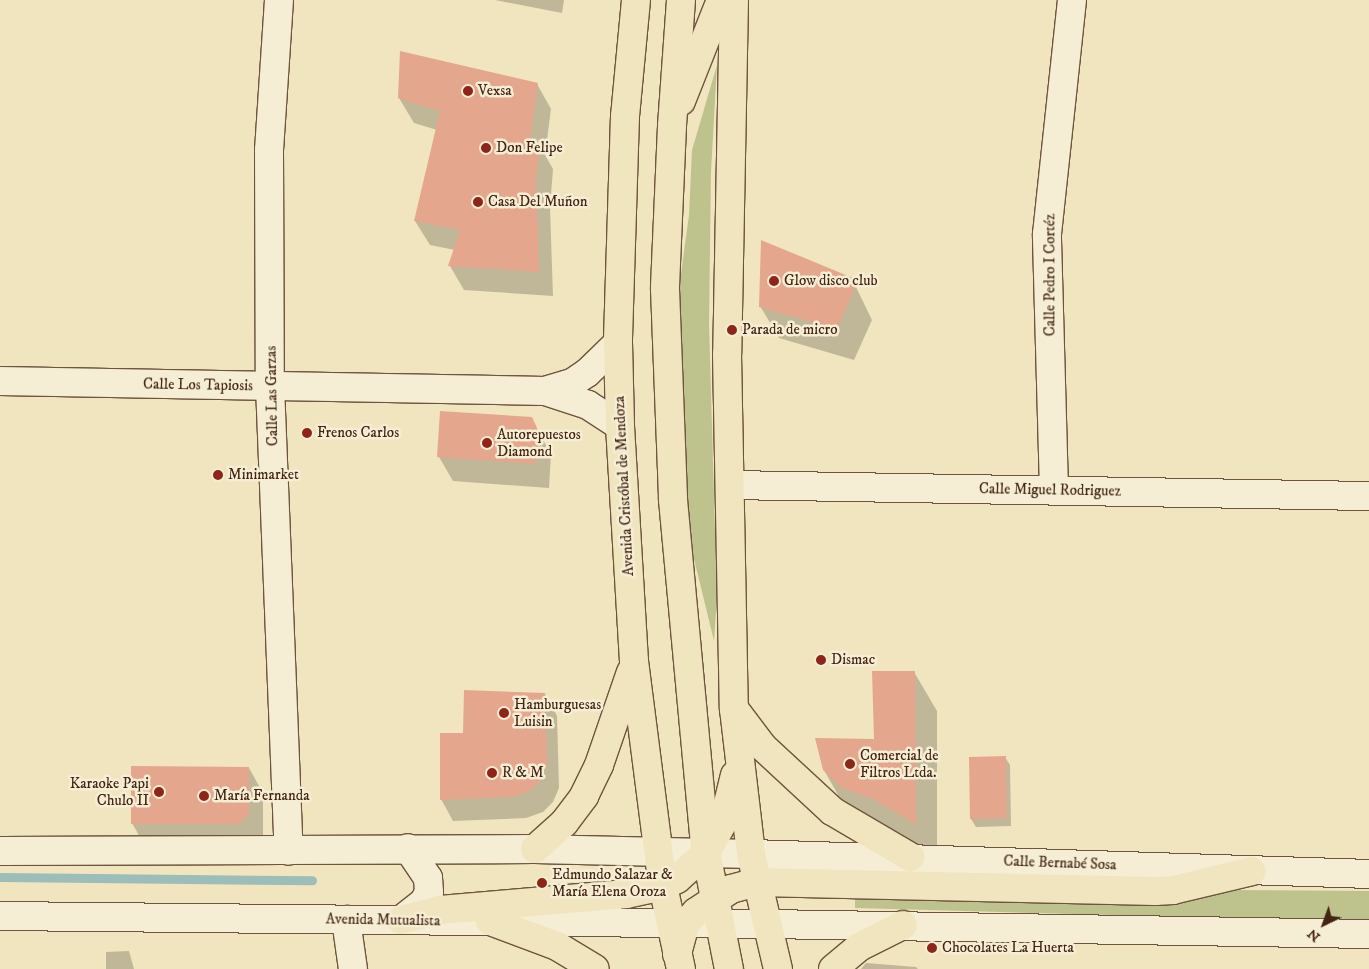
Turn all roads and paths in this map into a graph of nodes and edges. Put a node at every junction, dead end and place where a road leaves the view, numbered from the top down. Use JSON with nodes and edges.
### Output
{"nodes":[{"id":1,"x":279,"y":0,"type":"edge"},
{"id":2,"x":636,"y":0,"type":"edge"},
{"id":3,"x":681,"y":0,"type":"edge"},
{"id":4,"x":721,"y":0,"type":"edge"},
{"id":5,"x":734,"y":0,"type":"edge"},
{"id":6,"x":1072,"y":0,"type":"edge"},
{"id":7,"x":672,"y":126,"type":"junction"},
{"id":8,"x":618,"y":343,"type":"junction"},
{"id":9,"x":0,"y":381,"type":"edge"},
{"id":10,"x":270,"y":386,"type":"junction"},
{"id":11,"x":545,"y":391,"type":"junction"},
{"id":12,"x":620,"y":426,"type":"junction"},
{"id":13,"x":730,"y":485,"type":"junction"},
{"id":14,"x":1054,"y":490,"type":"junction"},
{"id":15,"x":1369,"y":496,"type":"edge"},
{"id":16,"x":634,"y":661,"type":"junction"},
{"id":17,"x":734,"y":710,"type":"junction"},
{"id":18,"x":739,"y":758,"type":"junction"},
{"id":19,"x":408,"y":848,"type":"junction"},
{"id":20,"x":535,"y":849,"type":"junction"},
{"id":21,"x":0,"y":851,"type":"edge"},
{"id":22,"x":289,"y":851,"type":"junction"},
{"id":23,"x":659,"y":853,"type":"junction"},
{"id":24,"x":706,"y":853,"type":"junction"},
{"id":25,"x":751,"y":854,"type":"junction"},
{"id":26,"x":910,"y":857,"type":"junction"},
{"id":27,"x":1252,"y":871,"type":"junction"},
{"id":28,"x":1369,"y":874,"type":"edge"},
{"id":29,"x":757,"y":882,"type":"junction"},
{"id":30,"x":664,"y":886,"type":"junction"},
{"id":31,"x":716,"y":911,"type":"junction"},
{"id":32,"x":0,"y":916,"type":"edge"},
{"id":33,"x":346,"y":920,"type":"junction"},
{"id":34,"x":401,"y":920,"type":"junction"},
{"id":35,"x":490,"y":921,"type":"junction"},
{"id":36,"x":677,"y":924,"type":"junction"},
{"id":37,"x":766,"y":924,"type":"junction"},
{"id":38,"x":903,"y":925,"type":"junction"},
{"id":39,"x":1369,"y":934,"type":"edge"},
{"id":40,"x":679,"y":961,"type":"edge"},
{"id":41,"x":353,"y":969,"type":"edge"},
{"id":42,"x":595,"y":969,"type":"edge"},
{"id":43,"x":729,"y":969,"type":"edge"},
{"id":44,"x":778,"y":969,"type":"edge"},
{"id":45,"x":833,"y":969,"type":"edge"}],
"edges":[{"from":1,"to":10,"type":"street","name":"Calle Las Garzas"},
{"from":2,"to":8,"type":"main road","name":"Avenida Cristóbal de Mendoza"},
{"from":3,"to":7,"type":"main road"},
{"from":4,"to":7,"type":"main road"},
{"from":5,"to":13,"type":"main road"},
{"from":6,"to":14,"type":"street","name":"Calle Pedro I Cortéz"},
{"from":7,"to":24,"type":"main road"},
{"from":8,"to":11,"type":"street","name":"Calle Los Tapiosis"},
{"from":8,"to":12,"type":"main road","name":"Avenida Cristóbal de Mendoza"},
{"from":9,"to":10,"type":"street","name":"Calle Los Tapiosis"},
{"from":10,"to":11,"type":"street","name":"Calle Los Tapiosis"},
{"from":10,"to":22,"type":"street","name":"Calle Las Garzas"},
{"from":11,"to":12,"type":"street","name":"Calle Los Tapiosis"},
{"from":12,"to":16,"type":"main road","name":"Avenida Cristóbal de Mendoza"},
{"from":13,"to":14,"type":"street","name":"Calle Miguel Rodriguez"},
{"from":13,"to":17,"type":"main road"},
{"from":14,"to":15,"type":"street","name":"Calle Miguel Rodriguez"},
{"from":16,"to":20,"type":"main road"},
{"from":16,"to":23,"type":"main road","name":"Avenida Cristóbal de Mendoza"},
{"from":17,"to":18,"type":"main road"},
{"from":17,"to":26,"type":"main road"},
{"from":18,"to":24,"type":"main road"},
{"from":18,"to":25,"type":"main road"},
{"from":19,"to":20,"type":"street"},
{"from":19,"to":22,"type":"street"},
{"from":19,"to":34,"type":"street"},
{"from":20,"to":23,"type":"street"},
{"from":21,"to":22,"type":"street"},
{"from":23,"to":24,"type":"street"},
{"from":23,"to":30,"type":"main road","name":"Avenida Cristóbal de Mendoza"},
{"from":24,"to":25,"type":"street"},
{"from":24,"to":30,"type":"main road"},
{"from":24,"to":31,"type":"main road"},
{"from":25,"to":26,"type":"street","name":"Calle Bernabé Sosa"},
{"from":25,"to":29,"type":"main road"},
{"from":26,"to":27,"type":"street","name":"Calle Bernabé Sosa"},
{"from":27,"to":28,"type":"street","name":"Calle Bernabé Sosa"},
{"from":27,"to":29,"type":"main road"},
{"from":29,"to":31,"type":"main road"},
{"from":29,"to":37,"type":"main road"},
{"from":30,"to":34,"type":"main road"},
{"from":30,"to":36,"type":"main road","name":"Avenida Cristóbal de Mendoza"},
{"from":31,"to":36,"type":"street","name":"Avenida Mutualista"},
{"from":31,"to":37,"type":"street","name":"Avenida Mutualista"},
{"from":31,"to":43,"type":"main road"},
{"from":32,"to":33,"type":"street","name":"Avenida Mutualista"},
{"from":33,"to":34,"type":"street","name":"Avenida Mutualista"},
{"from":33,"to":41,"type":"street"},
{"from":34,"to":35,"type":"street","name":"Avenida Mutualista"},
{"from":35,"to":36,"type":"street","name":"Avenida Mutualista"},
{"from":35,"to":42,"type":"main road"},
{"from":36,"to":40,"type":"main road","name":"Avenida Cristóbal de Mendoza"},
{"from":37,"to":38,"type":"street"},
{"from":37,"to":44,"type":"main road"},
{"from":38,"to":39,"type":"street"},
{"from":38,"to":45,"type":"main road"}]}
